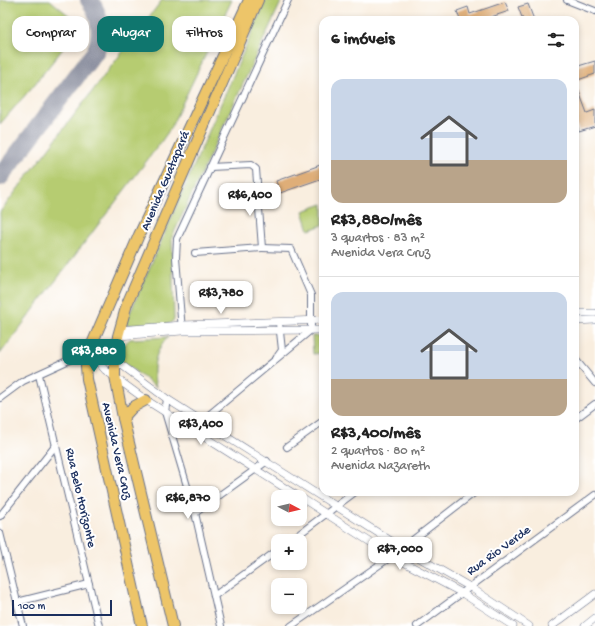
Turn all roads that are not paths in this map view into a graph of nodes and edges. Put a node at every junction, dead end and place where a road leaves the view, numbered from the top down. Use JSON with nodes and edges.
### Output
{"nodes":[{"id":1,"x":249,"y":0,"type":"edge"},
{"id":2,"x":258,"y":0,"type":"edge"},
{"id":3,"x":288,"y":0,"type":"edge"},
{"id":4,"x":567,"y":0,"type":"edge"},
{"id":5,"x":595,"y":11,"type":"edge"},
{"id":6,"x":210,"y":167,"type":"junction"},
{"id":7,"x":139,"y":235,"type":"junction"},
{"id":8,"x":153,"y":243,"type":"junction"},
{"id":9,"x":262,"y":248,"type":"junction"},
{"id":10,"x":195,"y":254,"type":"dead end"},
{"id":11,"x":579,"y":313,"type":"edge"},
{"id":12,"x":595,"y":313,"type":"edge"},
{"id":13,"x":319,"y":320,"type":"edge"},
{"id":14,"x":595,"y":320,"type":"edge"},
{"id":15,"x":311,"y":321,"type":"junction"},
{"id":16,"x":579,"y":321,"type":"edge"},
{"id":17,"x":279,"y":323,"type":"junction"},
{"id":18,"x":182,"y":328,"type":"junction"},
{"id":19,"x":311,"y":330,"type":"junction"},
{"id":20,"x":319,"y":330,"type":"edge"},
{"id":21,"x":279,"y":331,"type":"junction"},
{"id":22,"x":118,"y":333,"type":"junction"},
{"id":23,"x":89,"y":351,"type":"junction"},
{"id":24,"x":115,"y":360,"type":"junction"},
{"id":25,"x":274,"y":362,"type":"junction"},
{"id":26,"x":579,"y":364,"type":"edge"},
{"id":27,"x":39,"y":375,"type":"junction"},
{"id":28,"x":115,"y":376,"type":"junction"},
{"id":29,"x":595,"y":383,"type":"edge"},
{"id":30,"x":0,"y":398,"type":"edge"},
{"id":31,"x":167,"y":399,"type":"junction"},
{"id":32,"x":146,"y":400,"type":"junction"},
{"id":33,"x":595,"y":404,"type":"edge"},
{"id":34,"x":165,"y":412,"type":"junction"},
{"id":35,"x":210,"y":414,"type":"dead end"},
{"id":36,"x":579,"y":416,"type":"edge"},
{"id":37,"x":123,"y":418,"type":"junction"},
{"id":38,"x":202,"y":421,"type":"junction"},
{"id":39,"x":319,"y":424,"type":"edge"},
{"id":40,"x":193,"y":430,"type":"junction"},
{"id":41,"x":56,"y":445,"type":"junction"},
{"id":42,"x":286,"y":447,"type":"dead end"},
{"id":43,"x":267,"y":461,"type":"junction"},
{"id":44,"x":256,"y":469,"type":"junction"},
{"id":45,"x":289,"y":490,"type":"edge"},
{"id":46,"x":319,"y":494,"type":"edge"},
{"id":47,"x":595,"y":495,"type":"edge"},
{"id":48,"x":321,"y":496,"type":"edge"},
{"id":49,"x":350,"y":496,"type":"edge"},
{"id":50,"x":470,"y":496,"type":"edge"},
{"id":51,"x":307,"y":502,"type":"edge"},
{"id":52,"x":337,"y":506,"type":"junction"},
{"id":53,"x":195,"y":512,"type":"junction"},
{"id":54,"x":326,"y":514,"type":"junction"},
{"id":55,"x":0,"y":516,"type":"edge"},
{"id":56,"x":0,"y":533,"type":"edge"},
{"id":57,"x":299,"y":534,"type":"edge"},
{"id":58,"x":402,"y":548,"type":"junction"},
{"id":59,"x":271,"y":555,"type":"edge"},
{"id":60,"x":392,"y":556,"type":"junction"},
{"id":61,"x":89,"y":584,"type":"junction"},
{"id":62,"x":470,"y":587,"type":"junction"},
{"id":63,"x":462,"y":593,"type":"junction"},
{"id":64,"x":595,"y":594,"type":"edge"},
{"id":65,"x":214,"y":596,"type":"junction"},
{"id":66,"x":17,"y":602,"type":"junction"},
{"id":67,"x":595,"y":618,"type":"edge"},
{"id":68,"x":23,"y":626,"type":"edge"},
{"id":69,"x":99,"y":626,"type":"edge"},
{"id":70,"x":142,"y":626,"type":"edge"},
{"id":71,"x":173,"y":626,"type":"edge"},
{"id":72,"x":221,"y":626,"type":"edge"},
{"id":73,"x":291,"y":626,"type":"edge"},
{"id":74,"x":417,"y":626,"type":"edge"},
{"id":75,"x":512,"y":626,"type":"edge"},
{"id":76,"x":529,"y":626,"type":"edge"},
{"id":77,"x":552,"y":626,"type":"edge"},
{"id":78,"x":585,"y":626,"type":"edge"}],
"edges":[{"from":1,"to":7,"type":"highway","name":"Avenida Guatapará"},
{"from":2,"to":8,"type":"highway","name":"Avenida Guatapará"},
{"from":3,"to":6,"type":"street"},
{"from":4,"to":5,"type":"street"},
{"from":6,"to":9,"type":"street"},
{"from":6,"to":18,"type":"street"},
{"from":7,"to":8,"type":"highway"},
{"from":7,"to":23,"type":"highway","name":"Avenida Guatapará"},
{"from":8,"to":22,"type":"highway","name":"Avenida Guatapará"},
{"from":9,"to":10,"type":"street"},
{"from":9,"to":15,"type":"street"},
{"from":11,"to":12,"type":"street"},
{"from":13,"to":15,"type":"street"},
{"from":14,"to":16,"type":"street"},
{"from":15,"to":17,"type":"street"},
{"from":15,"to":19,"type":"street"},
{"from":17,"to":18,"type":"street"},
{"from":17,"to":21,"type":"street"},
{"from":18,"to":21,"type":"street"},
{"from":18,"to":22,"type":"street"},
{"from":19,"to":20,"type":"street"},
{"from":19,"to":21,"type":"street"},
{"from":19,"to":25,"type":"street"},
{"from":21,"to":25,"type":"street"},
{"from":22,"to":24,"type":"highway","name":"Avenida Guatapará"},
{"from":23,"to":27,"type":"street"},
{"from":23,"to":28,"type":"street"},
{"from":23,"to":70,"type":"highway","name":"Avenida Vera Cruz"},
{"from":24,"to":28,"type":"highway","name":"Avenida Guatapará"},
{"from":24,"to":31,"type":"street"},
{"from":25,"to":35,"type":"street"},
{"from":26,"to":29,"type":"street"},
{"from":27,"to":30,"type":"street"},
{"from":27,"to":41,"type":"street","name":"Rua Belo Horizonte"},
{"from":28,"to":32,"type":"street"},
{"from":28,"to":37,"type":"highway","name":"Avenida Vera Cruz"},
{"from":31,"to":34,"type":"street"},
{"from":31,"to":38,"type":"street"},
{"from":32,"to":34,"type":"street"},
{"from":32,"to":37,"type":"highway"},
{"from":33,"to":36,"type":"street"},
{"from":34,"to":40,"type":"street"},
{"from":34,"to":53,"type":"street"},
{"from":37,"to":71,"type":"highway","name":"Avenida Vera Cruz"},
{"from":38,"to":40,"type":"street"},
{"from":38,"to":43,"type":"street"},
{"from":39,"to":42,"type":"street"},
{"from":40,"to":44,"type":"street"},
{"from":41,"to":55,"type":"street"},
{"from":41,"to":61,"type":"street","name":"Rua Belo Horizonte"},
{"from":43,"to":44,"type":"street"},
{"from":43,"to":46,"type":"street"},
{"from":44,"to":45,"type":"street"},
{"from":44,"to":53,"type":"street"},
{"from":47,"to":62,"type":"street","name":"Rua Rio Verde"},
{"from":48,"to":52,"type":"street"},
{"from":49,"to":52,"type":"street"},
{"from":50,"to":58,"type":"street"},
{"from":51,"to":54,"type":"street"},
{"from":52,"to":54,"type":"street"},
{"from":52,"to":58,"type":"street"},
{"from":53,"to":65,"type":"street"},
{"from":54,"to":57,"type":"street"},
{"from":54,"to":60,"type":"street"},
{"from":56,"to":66,"type":"street"},
{"from":58,"to":60,"type":"street"},
{"from":58,"to":62,"type":"street"},
{"from":59,"to":65,"type":"street"},
{"from":60,"to":63,"type":"street"},
{"from":60,"to":73,"type":"street"},
{"from":61,"to":66,"type":"street"},
{"from":61,"to":69,"type":"street","name":"Rua Belo Horizonte"},
{"from":62,"to":63,"type":"street","name":"Rua Rio Verde"},
{"from":62,"to":76,"type":"street"},
{"from":63,"to":74,"type":"street","name":"Rua Rio Verde"},
{"from":63,"to":75,"type":"street"},
{"from":64,"to":77,"type":"street"},
{"from":65,"to":72,"type":"street"},
{"from":66,"to":68,"type":"street"},
{"from":67,"to":78,"type":"street"}]}
